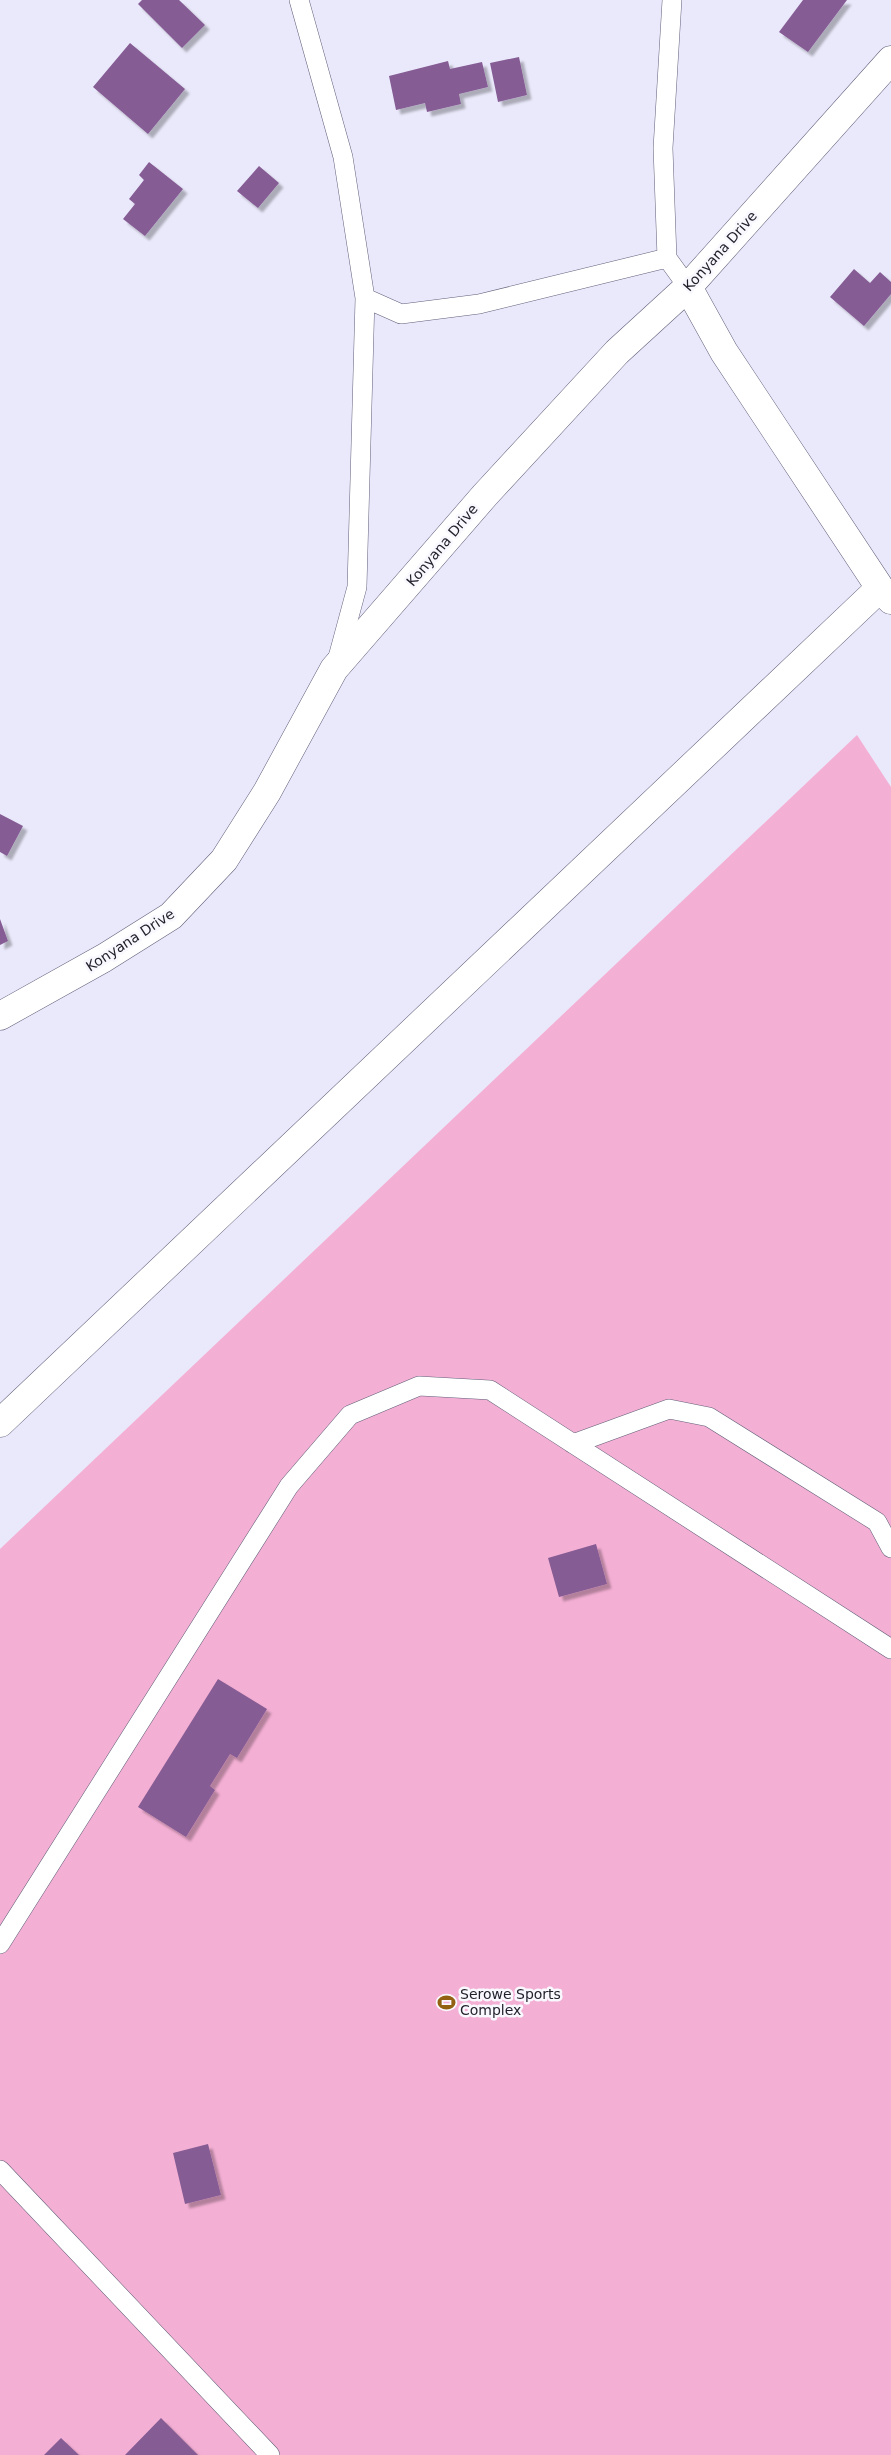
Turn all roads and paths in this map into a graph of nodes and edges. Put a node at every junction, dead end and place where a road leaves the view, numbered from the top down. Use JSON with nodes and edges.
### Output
{"nodes":[{"id":1,"x":299,"y":0,"type":"edge"},
{"id":2,"x":672,"y":0,"type":"edge"},
{"id":3,"x":891,"y":60,"type":"edge"},
{"id":4,"x":667,"y":258,"type":"junction"},
{"id":5,"x":688,"y":287,"type":"junction"},
{"id":6,"x":365,"y":298,"type":"junction"},
{"id":7,"x":886,"y":594,"type":"edge"},
{"id":8,"x":334,"y":669,"type":"junction"},
{"id":9,"x":0,"y":1016,"type":"edge"},
{"id":10,"x":0,"y":1423,"type":"edge"},
{"id":11,"x":574,"y":1444,"type":"junction"},
{"id":12,"x":891,"y":1548,"type":"edge"},
{"id":13,"x":891,"y":1649,"type":"edge"},
{"id":14,"x":0,"y":1944,"type":"edge"},
{"id":15,"x":0,"y":2170,"type":"edge"},
{"id":16,"x":270,"y":2455,"type":"edge"}],
"edges":[{"from":1,"to":6,"type":"lane"},
{"from":2,"to":4,"type":"lane"},
{"from":3,"to":5,"type":"street","name":"Konyana Drive"},
{"from":4,"to":5,"type":"lane"},
{"from":4,"to":6,"type":"lane"},
{"from":5,"to":7,"type":"street"},
{"from":5,"to":8,"type":"street","name":"Konyana Drive"},
{"from":6,"to":8,"type":"lane"},
{"from":7,"to":10,"type":"street"},
{"from":8,"to":9,"type":"street","name":"Konyana Drive"},
{"from":11,"to":12,"type":"lane"},
{"from":11,"to":13,"type":"lane"},
{"from":11,"to":14,"type":"lane"},
{"from":15,"to":16,"type":"lane"}]}
